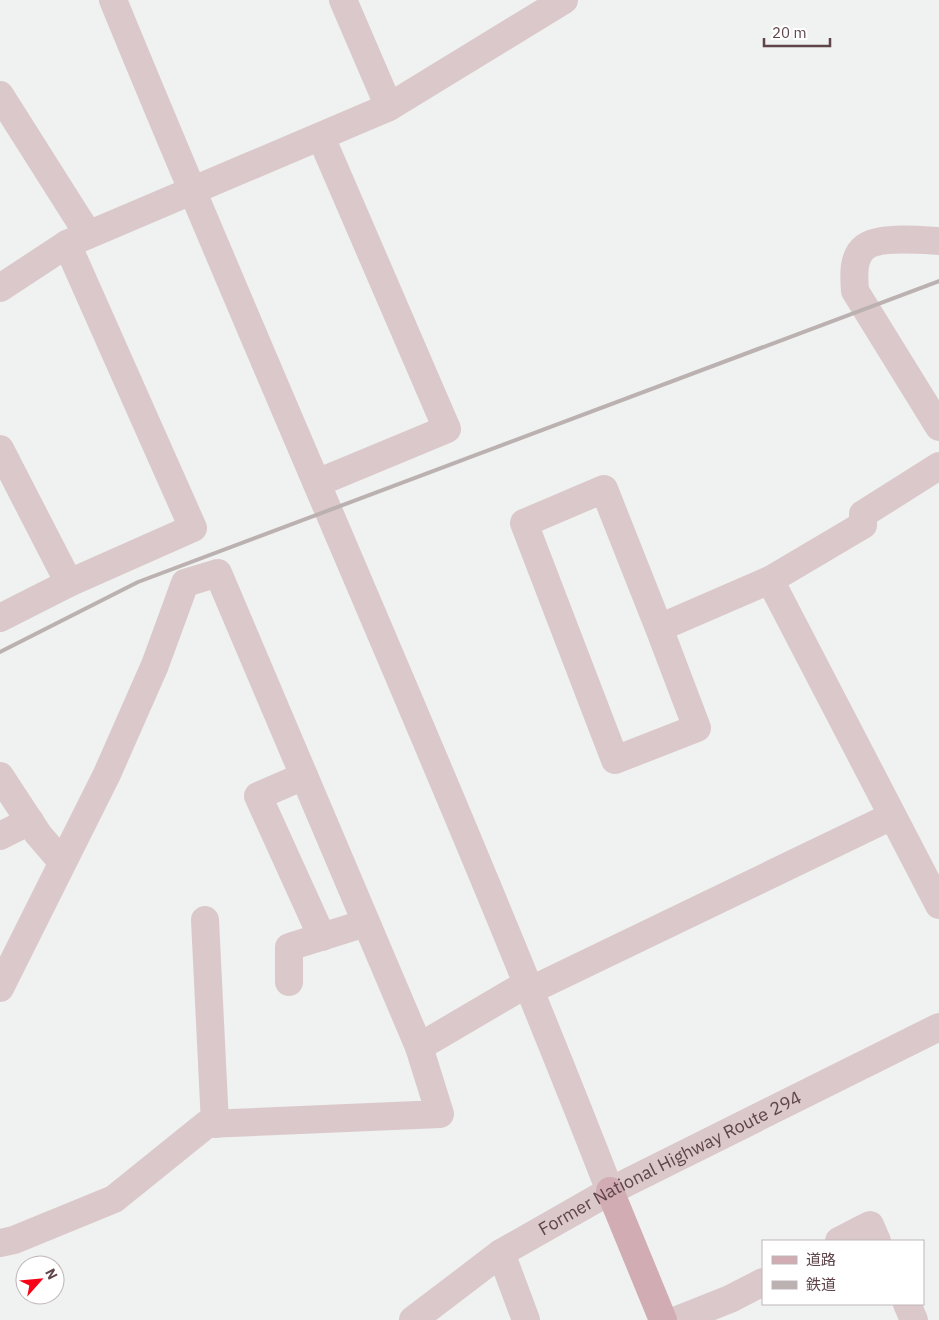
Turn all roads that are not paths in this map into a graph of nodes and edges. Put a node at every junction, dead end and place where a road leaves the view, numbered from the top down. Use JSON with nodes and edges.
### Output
{"nodes":[{"id":1,"x":113,"y":0,"type":"edge"},
{"id":2,"x":344,"y":0,"type":"edge"},
{"id":3,"x":564,"y":0,"type":"edge"},
{"id":4,"x":0,"y":95,"type":"edge"},
{"id":5,"x":389,"y":107,"type":"junction"},
{"id":6,"x":321,"y":137,"type":"junction"},
{"id":7,"x":191,"y":191,"type":"junction"},
{"id":8,"x":77,"y":239,"type":"junction"},
{"id":9,"x":939,"y":241,"type":"edge"},
{"id":10,"x":0,"y":288,"type":"edge"},
{"id":11,"x":939,"y":427,"type":"edge"},
{"id":12,"x":0,"y":449,"type":"edge"},
{"id":13,"x":939,"y":466,"type":"edge"},
{"id":14,"x":317,"y":482,"type":"junction"},
{"id":15,"x":770,"y":580,"type":"junction"},
{"id":16,"x":70,"y":583,"type":"junction"},
{"id":17,"x":0,"y":618,"type":"edge"},
{"id":18,"x":659,"y":628,"type":"junction"},
{"id":19,"x":0,"y":776,"type":"edge"},
{"id":20,"x":304,"y":776,"type":"junction"},
{"id":21,"x":892,"y":816,"type":"junction"},
{"id":22,"x":30,"y":821,"type":"junction"},
{"id":23,"x":0,"y":836,"type":"edge"},
{"id":24,"x":62,"y":862,"type":"junction"},
{"id":25,"x":939,"y":905,"type":"edge"},
{"id":26,"x":205,"y":920,"type":"dead end"},
{"id":27,"x":366,"y":923,"type":"junction"},
{"id":28,"x":322,"y":937,"type":"junction"},
{"id":29,"x":11,"y":946,"type":"edge"},
{"id":30,"x":289,"y":982,"type":"dead end"},
{"id":31,"x":529,"y":987,"type":"junction"},
{"id":32,"x":0,"y":988,"type":"edge"},
{"id":33,"x":939,"y":1027,"type":"edge"},
{"id":34,"x":419,"y":1047,"type":"junction"},
{"id":35,"x":215,"y":1124,"type":"junction"},
{"id":36,"x":610,"y":1190,"type":"junction"},
{"id":37,"x":841,"y":1240,"type":"edge"},
{"id":38,"x":877,"y":1240,"type":"edge"},
{"id":39,"x":0,"y":1243,"type":"edge"},
{"id":40,"x":501,"y":1253,"type":"junction"},
{"id":41,"x":762,"y":1283,"type":"edge"},
{"id":42,"x":906,"y":1305,"type":"edge"},
{"id":43,"x":414,"y":1320,"type":"edge"},
{"id":44,"x":526,"y":1320,"type":"edge"},
{"id":45,"x":663,"y":1320,"type":"edge"},
{"id":46,"x":677,"y":1320,"type":"edge"},
{"id":47,"x":914,"y":1320,"type":"edge"}],
"edges":[{"from":1,"to":7,"type":"street"},
{"from":2,"to":5,"type":"street"},
{"from":3,"to":5,"type":"street"},
{"from":4,"to":8,"type":"street"},
{"from":5,"to":6,"type":"street"},
{"from":6,"to":7,"type":"street"},
{"from":6,"to":14,"type":"street"},
{"from":7,"to":8,"type":"street"},
{"from":7,"to":14,"type":"street"},
{"from":8,"to":10,"type":"street"},
{"from":8,"to":16,"type":"street"},
{"from":9,"to":11,"type":"street"},
{"from":12,"to":16,"type":"street"},
{"from":13,"to":15,"type":"street"},
{"from":14,"to":31,"type":"street"},
{"from":15,"to":18,"type":"street"},
{"from":15,"to":21,"type":"street"},
{"from":16,"to":17,"type":"street"},
{"from":18,"to":18,"type":"street"},
{"from":19,"to":22,"type":"street"},
{"from":20,"to":24,"type":"street"},
{"from":20,"to":27,"type":"street"},
{"from":20,"to":28,"type":"street"},
{"from":21,"to":25,"type":"street"},
{"from":21,"to":31,"type":"street"},
{"from":22,"to":23,"type":"street"},
{"from":22,"to":24,"type":"street"},
{"from":24,"to":29,"type":"street"},
{"from":26,"to":35,"type":"street"},
{"from":27,"to":28,"type":"street"},
{"from":27,"to":34,"type":"street"},
{"from":28,"to":30,"type":"street"},
{"from":29,"to":32,"type":"street"},
{"from":31,"to":34,"type":"street"},
{"from":31,"to":36,"type":"street"},
{"from":33,"to":36,"type":"street","name":"Former National Highway Route 294"},
{"from":34,"to":35,"type":"street"},
{"from":35,"to":39,"type":"street"},
{"from":36,"to":40,"type":"street","name":"Former National Highway Route 294"},
{"from":36,"to":45,"type":"main road"},
{"from":37,"to":38,"type":"street"},
{"from":40,"to":43,"type":"street","name":"Former National Highway Route 294"},
{"from":40,"to":44,"type":"street"},
{"from":41,"to":46,"type":"street"},
{"from":42,"to":47,"type":"street"}]}
